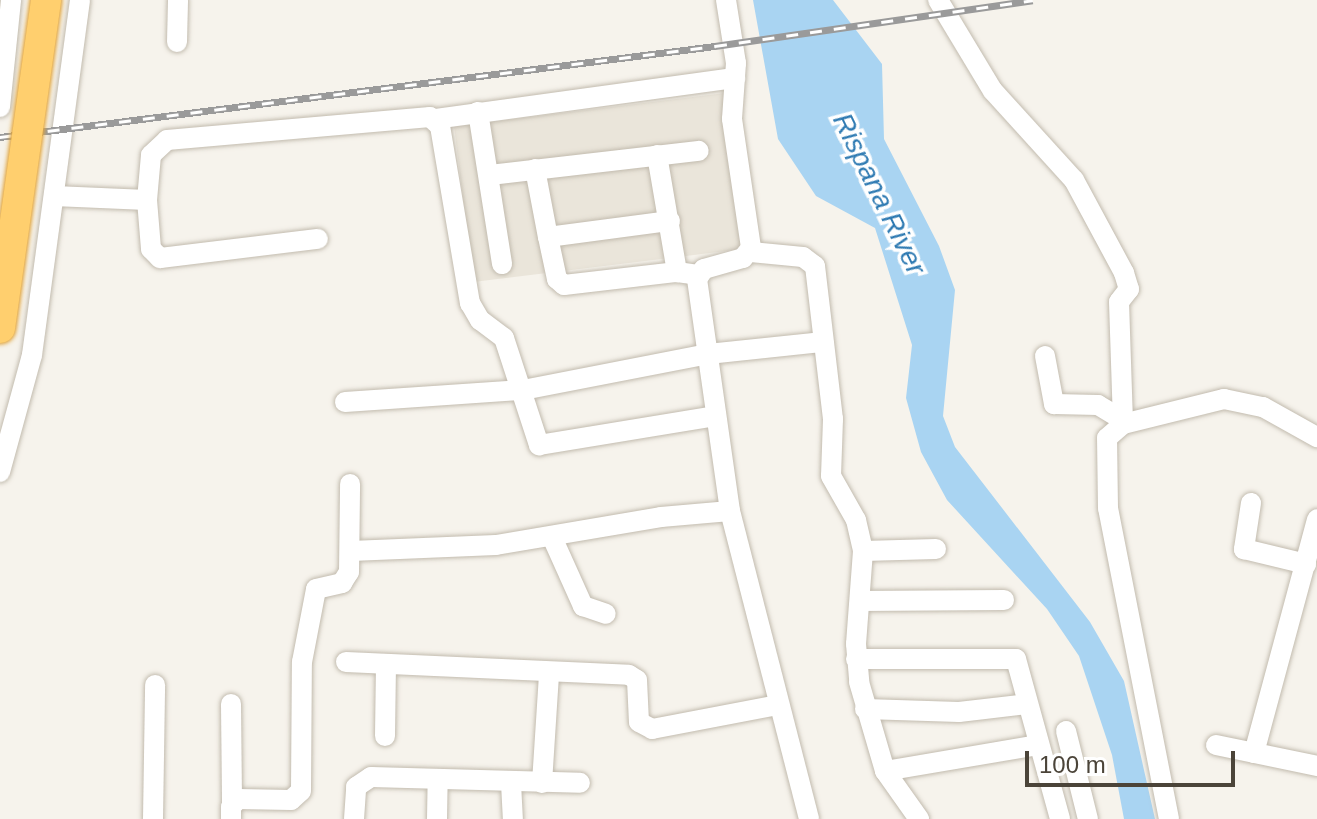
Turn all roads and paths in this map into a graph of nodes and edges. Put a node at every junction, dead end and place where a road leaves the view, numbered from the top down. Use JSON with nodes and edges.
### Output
{"nodes":[{"id":1,"x":11,"y":0,"type":"edge"},
{"id":2,"x":31,"y":0,"type":"edge"},
{"id":3,"x":46,"y":0,"type":"edge"},
{"id":4,"x":80,"y":0,"type":"edge"},
{"id":5,"x":178,"y":0,"type":"edge"},
{"id":6,"x":726,"y":0,"type":"edge"},
{"id":7,"x":938,"y":0,"type":"edge"},
{"id":8,"x":177,"y":42,"type":"dead end"},
{"id":9,"x":735,"y":78,"type":"junction"},
{"id":10,"x":0,"y":107,"type":"edge"},
{"id":11,"x":478,"y":112,"type":"junction"},
{"id":12,"x":435,"y":119,"type":"junction"},
{"id":13,"x":699,"y":151,"type":"dead end"},
{"id":14,"x":657,"y":155,"type":"junction"},
{"id":15,"x":535,"y":169,"type":"junction"},
{"id":16,"x":490,"y":175,"type":"junction"},
{"id":17,"x":54,"y":196,"type":"junction"},
{"id":18,"x":147,"y":200,"type":"junction"},
{"id":19,"x":670,"y":221,"type":"junction"},
{"id":20,"x":0,"y":225,"type":"edge"},
{"id":21,"x":548,"y":237,"type":"junction"},
{"id":22,"x":318,"y":239,"type":"dead end"},
{"id":23,"x":751,"y":252,"type":"junction"},
{"id":24,"x":502,"y":264,"type":"dead end"},
{"id":25,"x":677,"y":272,"type":"junction"},
{"id":26,"x":698,"y":275,"type":"junction"},
{"id":27,"x":0,"y":328,"type":"edge"},
{"id":28,"x":823,"y":342,"type":"junction"},
{"id":29,"x":708,"y":354,"type":"junction"},
{"id":30,"x":1045,"y":356,"type":"dead end"},
{"id":31,"x":523,"y":390,"type":"junction"},
{"id":32,"x":345,"y":402,"type":"dead end"},
{"id":33,"x":716,"y":416,"type":"junction"},
{"id":34,"x":1123,"y":422,"type":"junction"},
{"id":35,"x":1317,"y":437,"type":"edge"},
{"id":36,"x":0,"y":472,"type":"edge"},
{"id":37,"x":350,"y":484,"type":"dead end"},
{"id":38,"x":1251,"y":503,"type":"dead end"},
{"id":39,"x":730,"y":511,"type":"junction"},
{"id":40,"x":1317,"y":519,"type":"edge"},
{"id":41,"x":552,"y":537,"type":"junction"},
{"id":42,"x":936,"y":549,"type":"dead end"},
{"id":43,"x":351,"y":551,"type":"junction"},
{"id":44,"x":863,"y":551,"type":"junction"},
{"id":45,"x":1306,"y":564,"type":"junction"},
{"id":46,"x":1004,"y":600,"type":"dead end"},
{"id":47,"x":860,"y":601,"type":"junction"},
{"id":48,"x":606,"y":614,"type":"dead end"},
{"id":49,"x":856,"y":659,"type":"junction"},
{"id":50,"x":346,"y":662,"type":"dead end"},
{"id":51,"x":386,"y":664,"type":"junction"},
{"id":52,"x":549,"y":674,"type":"junction"},
{"id":53,"x":155,"y":685,"type":"dead end"},
{"id":54,"x":231,"y":704,"type":"dead end"},
{"id":55,"x":1027,"y":704,"type":"junction"},
{"id":56,"x":778,"y":705,"type":"junction"},
{"id":57,"x":865,"y":709,"type":"junction"},
{"id":58,"x":1066,"y":731,"type":"dead end"},
{"id":59,"x":385,"y":736,"type":"dead end"},
{"id":60,"x":1039,"y":745,"type":"junction"},
{"id":61,"x":1216,"y":745,"type":"dead end"},
{"id":62,"x":1254,"y":753,"type":"junction"},
{"id":63,"x":1317,"y":766,"type":"edge"},
{"id":64,"x":885,"y":771,"type":"junction"},
{"id":65,"x":438,"y":780,"type":"junction"},
{"id":66,"x":511,"y":783,"type":"junction"},
{"id":67,"x":542,"y":783,"type":"junction"},
{"id":68,"x":580,"y":783,"type":"dead end"},
{"id":69,"x":232,"y":811,"type":"edge"},
{"id":70,"x":153,"y":819,"type":"edge"},
{"id":71,"x":354,"y":819,"type":"edge"},
{"id":72,"x":437,"y":819,"type":"edge"},
{"id":73,"x":513,"y":819,"type":"edge"},
{"id":74,"x":809,"y":819,"type":"edge"},
{"id":75,"x":919,"y":819,"type":"edge"},
{"id":76,"x":1060,"y":819,"type":"edge"},
{"id":77,"x":1088,"y":819,"type":"edge"},
{"id":78,"x":1169,"y":819,"type":"edge"}],
"edges":[{"from":1,"to":10,"type":"street"},
{"from":2,"to":20,"type":"highway"},
{"from":3,"to":27,"type":"highway","bridge":true},
{"from":4,"to":17,"type":"street"},
{"from":5,"to":8,"type":"street"},
{"from":6,"to":9,"type":"street"},
{"from":7,"to":34,"type":"street"},
{"from":9,"to":11,"type":"street"},
{"from":9,"to":23,"type":"street"},
{"from":11,"to":12,"type":"street"},
{"from":11,"to":16,"type":"street"},
{"from":12,"to":18,"type":"street"},
{"from":12,"to":31,"type":"street"},
{"from":13,"to":14,"type":"street"},
{"from":14,"to":15,"type":"street"},
{"from":14,"to":19,"type":"street"},
{"from":15,"to":16,"type":"street"},
{"from":15,"to":21,"type":"street"},
{"from":16,"to":24,"type":"street"},
{"from":17,"to":18,"type":"street"},
{"from":17,"to":36,"type":"street"},
{"from":18,"to":22,"type":"street"},
{"from":19,"to":21,"type":"street"},
{"from":19,"to":25,"type":"street"},
{"from":21,"to":25,"type":"street"},
{"from":23,"to":26,"type":"street"},
{"from":23,"to":28,"type":"street"},
{"from":25,"to":26,"type":"street"},
{"from":26,"to":29,"type":"street"},
{"from":28,"to":29,"type":"street"},
{"from":28,"to":44,"type":"street"},
{"from":29,"to":31,"type":"street"},
{"from":29,"to":33,"type":"street"},
{"from":30,"to":34,"type":"street"},
{"from":31,"to":32,"type":"street"},
{"from":31,"to":33,"type":"street"},
{"from":33,"to":39,"type":"street"},
{"from":34,"to":35,"type":"street"},
{"from":34,"to":78,"type":"street"},
{"from":37,"to":43,"type":"street"},
{"from":38,"to":45,"type":"street"},
{"from":39,"to":41,"type":"street"},
{"from":39,"to":56,"type":"street"},
{"from":40,"to":45,"type":"street"},
{"from":41,"to":43,"type":"street"},
{"from":41,"to":48,"type":"street"},
{"from":42,"to":44,"type":"street"},
{"from":43,"to":69,"type":"street"},
{"from":44,"to":47,"type":"street"},
{"from":45,"to":62,"type":"street"},
{"from":46,"to":47,"type":"street"},
{"from":47,"to":49,"type":"street"},
{"from":49,"to":55,"type":"street"},
{"from":49,"to":57,"type":"street"},
{"from":50,"to":51,"type":"street"},
{"from":51,"to":52,"type":"street"},
{"from":51,"to":59,"type":"street"},
{"from":52,"to":56,"type":"street"},
{"from":52,"to":67,"type":"street"},
{"from":53,"to":70,"type":"street"},
{"from":54,"to":69,"type":"street"},
{"from":55,"to":57,"type":"street"},
{"from":55,"to":60,"type":"street"},
{"from":56,"to":74,"type":"street"},
{"from":57,"to":64,"type":"street"},
{"from":58,"to":77,"type":"street"},
{"from":60,"to":64,"type":"street"},
{"from":60,"to":76,"type":"street"},
{"from":61,"to":62,"type":"street"},
{"from":62,"to":63,"type":"street"},
{"from":64,"to":75,"type":"street"},
{"from":65,"to":66,"type":"street"},
{"from":65,"to":71,"type":"street"},
{"from":65,"to":72,"type":"street"},
{"from":66,"to":67,"type":"street"},
{"from":66,"to":73,"type":"street"},
{"from":67,"to":68,"type":"street"}]}
